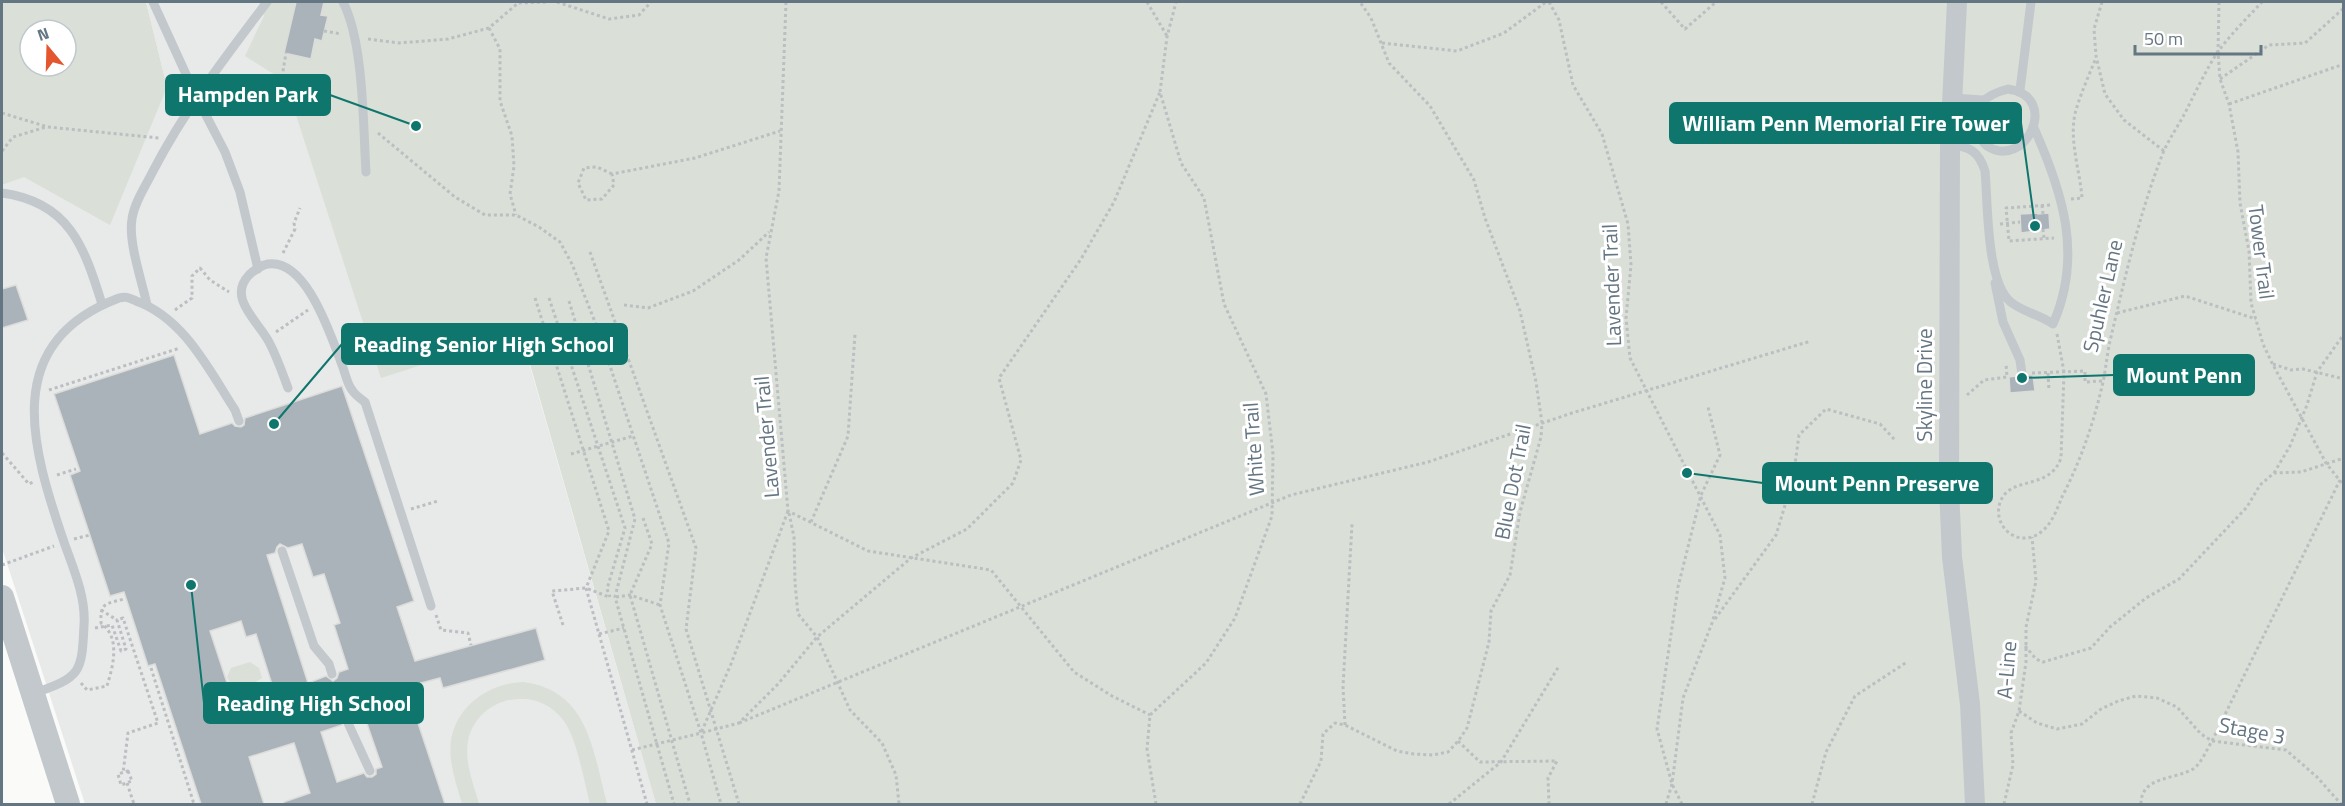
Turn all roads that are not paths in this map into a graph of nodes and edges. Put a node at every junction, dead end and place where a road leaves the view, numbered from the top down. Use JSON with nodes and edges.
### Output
{"nodes":[{"id":1,"x":153,"y":2,"type":"edge"},
{"id":2,"x":267,"y":2,"type":"edge"},
{"id":3,"x":343,"y":2,"type":"edge"},
{"id":4,"x":1957,"y":2,"type":"edge"},
{"id":5,"x":2031,"y":2,"type":"edge"},
{"id":6,"x":2020,"y":90,"type":"junction"},
{"id":7,"x":196,"y":96,"type":"junction"},
{"id":8,"x":1952,"y":98,"type":"junction"},
{"id":9,"x":1983,"y":100,"type":"junction"},
{"id":10,"x":2034,"y":128,"type":"junction"},
{"id":11,"x":1984,"y":144,"type":"junction"},
{"id":12,"x":1957,"y":146,"type":"junction"},
{"id":13,"x":366,"y":172,"type":"dead end"},
{"id":14,"x":2,"y":193,"type":"edge"},
{"id":15,"x":1993,"y":268,"type":"junction"},
{"id":16,"x":258,"y":269,"type":"junction"},
{"id":17,"x":102,"y":304,"type":"junction"},
{"id":18,"x":147,"y":304,"type":"junction"},
{"id":19,"x":2022,"y":374,"type":"dead end"},
{"id":20,"x":288,"y":388,"type":"dead end"},
{"id":21,"x":239,"y":421,"type":"dead end"},
{"id":22,"x":282,"y":550,"type":"dead end"},
{"id":23,"x":2,"y":597,"type":"edge"},
{"id":24,"x":431,"y":606,"type":"dead end"},
{"id":25,"x":5,"y":622,"type":"edge"},
{"id":26,"x":332,"y":674,"type":"dead end"},
{"id":27,"x":33,"y":694,"type":"junction"},
{"id":28,"x":348,"y":723,"type":"dead end"},
{"id":29,"x":370,"y":771,"type":"dead end"},
{"id":30,"x":68,"y":804,"type":"edge"},
{"id":31,"x":1975,"y":804,"type":"edge"}],
"edges":[{"from":1,"to":7,"type":"lane"},
{"from":2,"to":7,"type":"lane"},
{"from":3,"to":13,"type":"lane"},
{"from":4,"to":8,"type":"street","name":"Skyline Drive"},
{"from":5,"to":6,"type":"lane"},
{"from":6,"to":9,"type":"lane"},
{"from":6,"to":10,"type":"lane"},
{"from":7,"to":16,"type":"lane"},
{"from":7,"to":18,"type":"lane"},
{"from":8,"to":9,"type":"lane"},
{"from":8,"to":12,"type":"street","name":"Skyline Drive"},
{"from":9,"to":11,"type":"lane"},
{"from":10,"to":11,"type":"lane"},
{"from":10,"to":15,"type":"lane","name":"Spuhler Lane"},
{"from":11,"to":12,"type":"lane"},
{"from":12,"to":15,"type":"lane","name":"Spuhler Lane"},
{"from":12,"to":31,"type":"street","name":"Skyline Drive"},
{"from":14,"to":17,"type":"lane"},
{"from":15,"to":19,"type":"lane"},
{"from":16,"to":20,"type":"lane"},
{"from":16,"to":24,"type":"lane"},
{"from":17,"to":18,"type":"lane"},
{"from":17,"to":27,"type":"lane"},
{"from":18,"to":21,"type":"lane"},
{"from":22,"to":26,"type":"lane"},
{"from":23,"to":25,"type":"street"},
{"from":25,"to":27,"type":"street"},
{"from":27,"to":30,"type":"street"},
{"from":28,"to":29,"type":"lane"}]}
